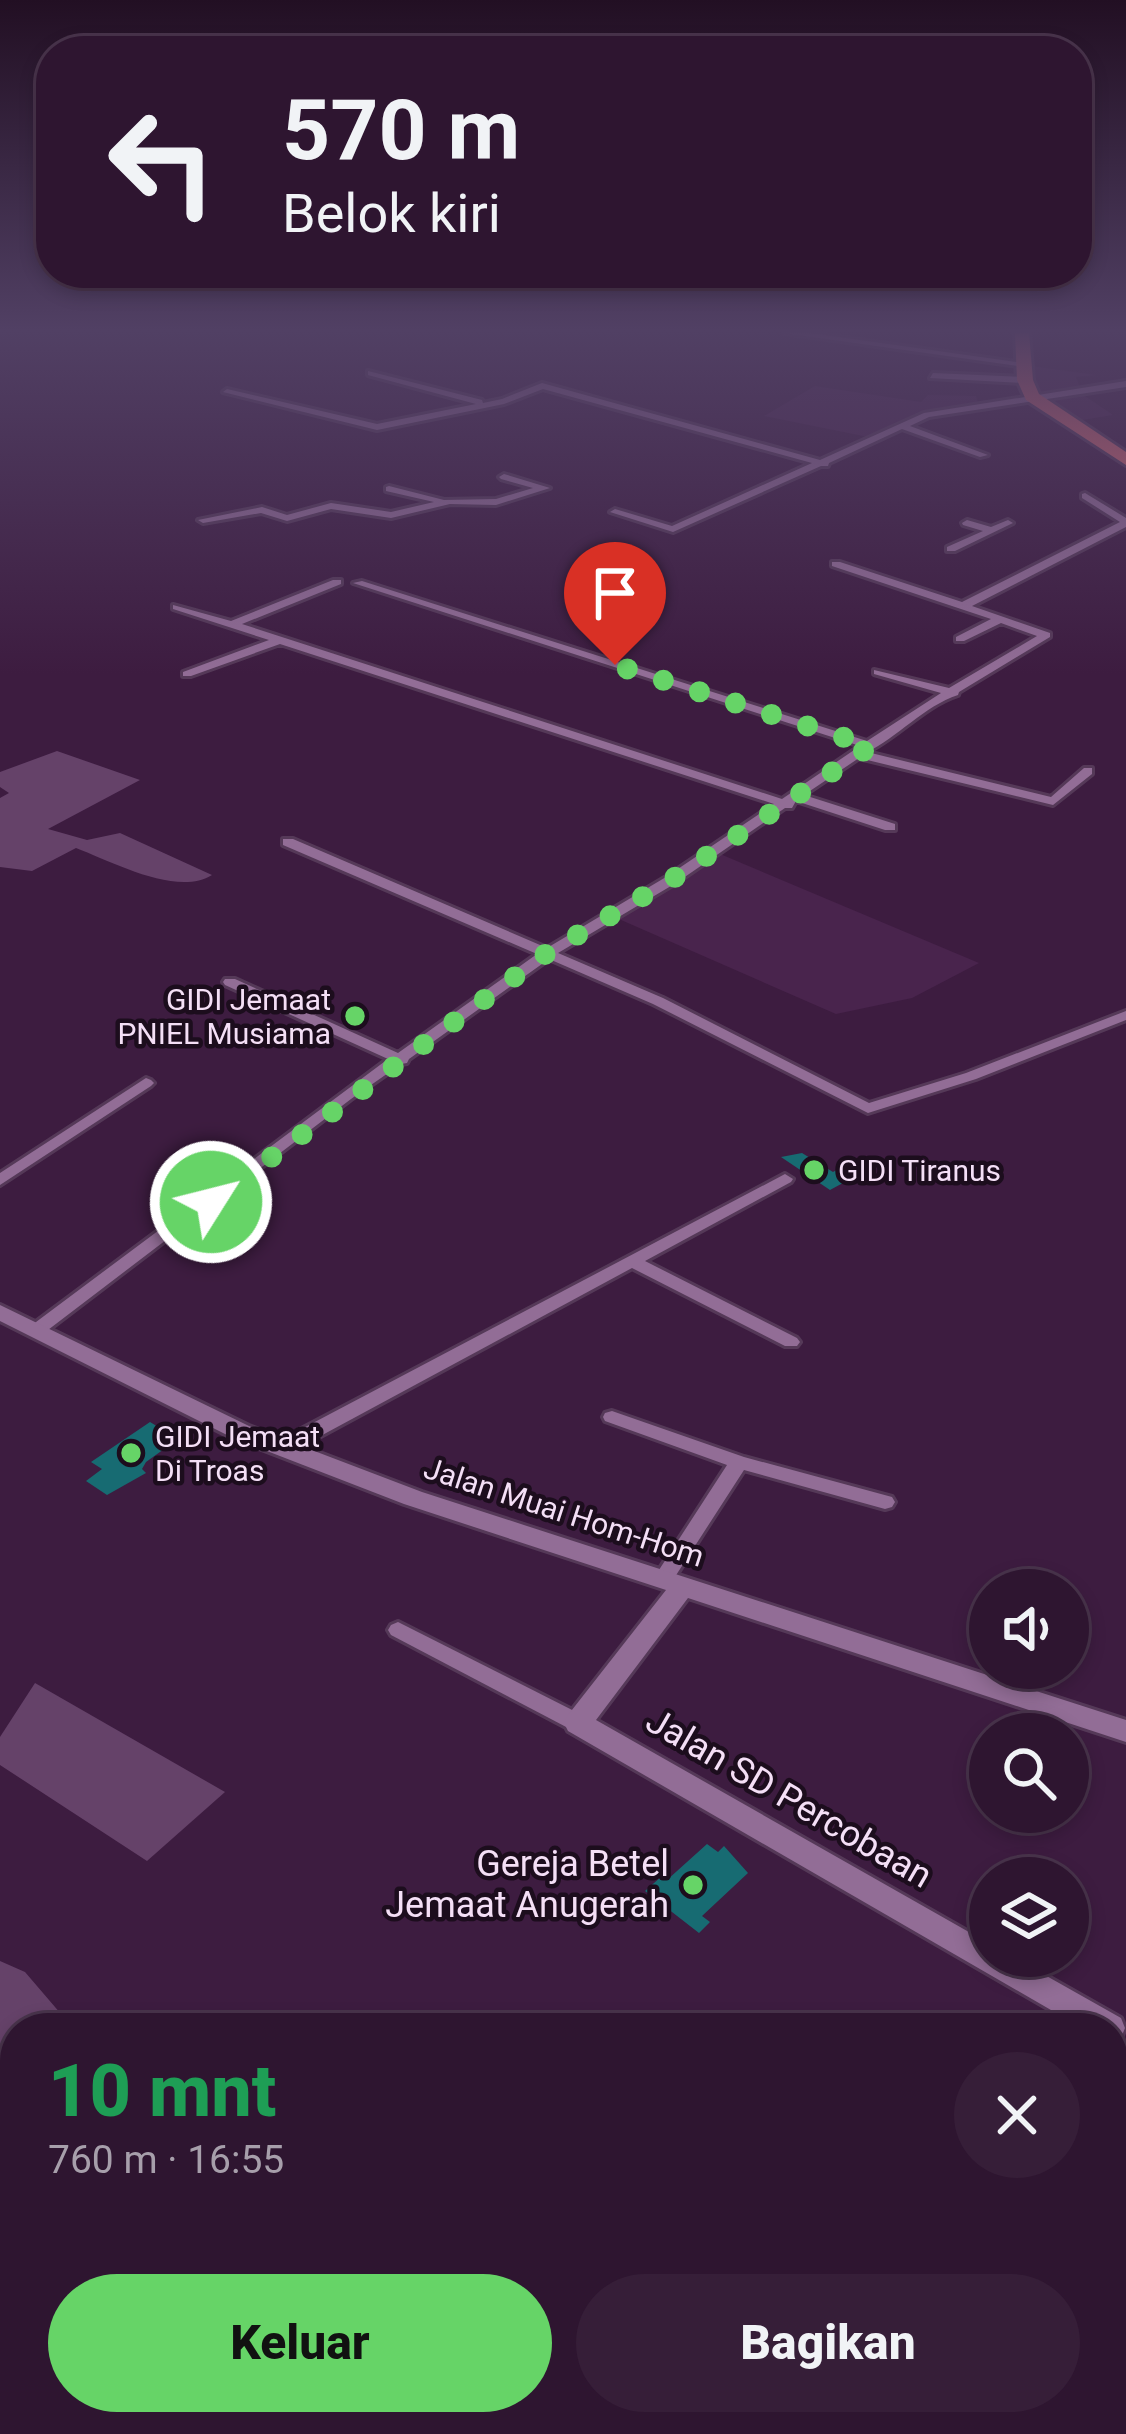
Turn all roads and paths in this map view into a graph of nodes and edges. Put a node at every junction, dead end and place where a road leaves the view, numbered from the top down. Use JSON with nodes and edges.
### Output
{"nodes":[{"id":1,"x":762,"y":447,"type":"edge"},
{"id":2,"x":862,"y":447,"type":"edge"},
{"id":3,"x":959,"y":447,"type":"edge"},
{"id":4,"x":983,"y":455,"type":"dead end"},
{"id":5,"x":825,"y":464,"type":"junction"},
{"id":6,"x":504,"y":477,"type":"dead end"},
{"id":7,"x":389,"y":489,"type":"dead end"},
{"id":8,"x":1085,"y":496,"type":"dead end"},
{"id":9,"x":446,"y":502,"type":"junction"},
{"id":10,"x":615,"y":512,"type":"dead end"},
{"id":11,"x":203,"y":520,"type":"dead end"},
{"id":12,"x":967,"y":523,"type":"dead end"},
{"id":13,"x":1008,"y":523,"type":"dead end"},
{"id":14,"x":1126,"y":523,"type":"edge"},
{"id":15,"x":991,"y":530,"type":"junction"},
{"id":16,"x":951,"y":549,"type":"dead end"},
{"id":17,"x":1036,"y":554,"type":"dead end"},
{"id":18,"x":1052,"y":559,"type":"junction"},
{"id":19,"x":836,"y":564,"type":"dead end"},
{"id":20,"x":337,"y":582,"type":"dead end"},
{"id":21,"x":358,"y":583,"type":"dead end"},
{"id":22,"x":963,"y":606,"type":"junction"},
{"id":23,"x":177,"y":608,"type":"dead end"},
{"id":24,"x":1000,"y":620,"type":"junction"},
{"id":25,"x":232,"y":625,"type":"junction"},
{"id":26,"x":960,"y":639,"type":"dead end"},
{"id":27,"x":282,"y":640,"type":"junction"},
{"id":28,"x":878,"y":672,"type":"dead end"},
{"id":29,"x":187,"y":674,"type":"dead end"},
{"id":30,"x":954,"y":694,"type":"junction"},
{"id":31,"x":865,"y":750,"type":"junction"},
{"id":32,"x":1088,"y":771,"type":"dead end"},
{"id":33,"x":793,"y":801,"type":"junction"},
{"id":34,"x":890,"y":826,"type":"dead end"},
{"id":35,"x":288,"y":842,"type":"dead end"},
{"id":36,"x":547,"y":953,"type":"junction"},
{"id":37,"x":230,"y":982,"type":"dead end"},
{"id":38,"x":1126,"y":1016,"type":"edge"},
{"id":39,"x":402,"y":1060,"type":"junction"},
{"id":40,"x":146,"y":1083,"type":"dead end"},
{"id":41,"x":785,"y":1179,"type":"dead end"},
{"id":42,"x":0,"y":1180,"type":"edge"},
{"id":43,"x":632,"y":1261,"type":"junction"},
{"id":44,"x":0,"y":1312,"type":"edge"},
{"id":45,"x":38,"y":1329,"type":"junction"},
{"id":46,"x":791,"y":1342,"type":"dead end"},
{"id":47,"x":612,"y":1417,"type":"dead end"},
{"id":48,"x":282,"y":1448,"type":"junction"},
{"id":49,"x":739,"y":1462,"type":"junction"},
{"id":50,"x":885,"y":1502,"type":"dead end"},
{"id":51,"x":674,"y":1582,"type":"junction"},
{"id":52,"x":398,"y":1630,"type":"dead end"},
{"id":53,"x":578,"y":1723,"type":"junction"},
{"id":54,"x":1126,"y":1731,"type":"edge"},
{"id":55,"x":1084,"y":2013,"type":"edge"}],
"edges":[{"from":1,"to":5,"type":"street"},
{"from":2,"to":5,"type":"street"},
{"from":3,"to":4,"type":"street"},
{"from":5,"to":10,"type":"street"},
{"from":6,"to":9,"type":"street"},
{"from":7,"to":9,"type":"street"},
{"from":8,"to":14,"type":"street"},
{"from":9,"to":11,"type":"street"},
{"from":12,"to":15,"type":"street"},
{"from":13,"to":15,"type":"street"},
{"from":14,"to":18,"type":"street"},
{"from":15,"to":16,"type":"street"},
{"from":17,"to":18,"type":"street"},
{"from":18,"to":22,"type":"street"},
{"from":19,"to":22,"type":"street"},
{"from":20,"to":25,"type":"street"},
{"from":21,"to":31,"type":"street"},
{"from":22,"to":24,"type":"street"},
{"from":23,"to":25,"type":"street"},
{"from":24,"to":26,"type":"street"},
{"from":24,"to":30,"type":"street"},
{"from":25,"to":27,"type":"street"},
{"from":27,"to":29,"type":"street"},
{"from":27,"to":33,"type":"street"},
{"from":28,"to":30,"type":"street"},
{"from":30,"to":31,"type":"street"},
{"from":31,"to":32,"type":"street"},
{"from":31,"to":33,"type":"street"},
{"from":33,"to":34,"type":"street"},
{"from":33,"to":36,"type":"street"},
{"from":35,"to":36,"type":"street"},
{"from":36,"to":38,"type":"street"},
{"from":36,"to":39,"type":"street"},
{"from":37,"to":39,"type":"street"},
{"from":39,"to":45,"type":"street"},
{"from":40,"to":42,"type":"street"},
{"from":41,"to":43,"type":"street"},
{"from":43,"to":46,"type":"street"},
{"from":43,"to":48,"type":"street"},
{"from":44,"to":45,"type":"street","name":"Jalan Muai Hom-Hom"},
{"from":45,"to":48,"type":"street","name":"Jalan Muai Hom-Hom"},
{"from":47,"to":49,"type":"street"},
{"from":48,"to":51,"type":"street","name":"Jalan Muai Hom-Hom"},
{"from":49,"to":50,"type":"street"},
{"from":49,"to":51,"type":"street"},
{"from":51,"to":53,"type":"street"},
{"from":51,"to":54,"type":"street","name":"Jalan Muai Hom-Hom"},
{"from":52,"to":53,"type":"street"},
{"from":53,"to":55,"type":"street","name":"Jalan SD Percobaan"}]}
